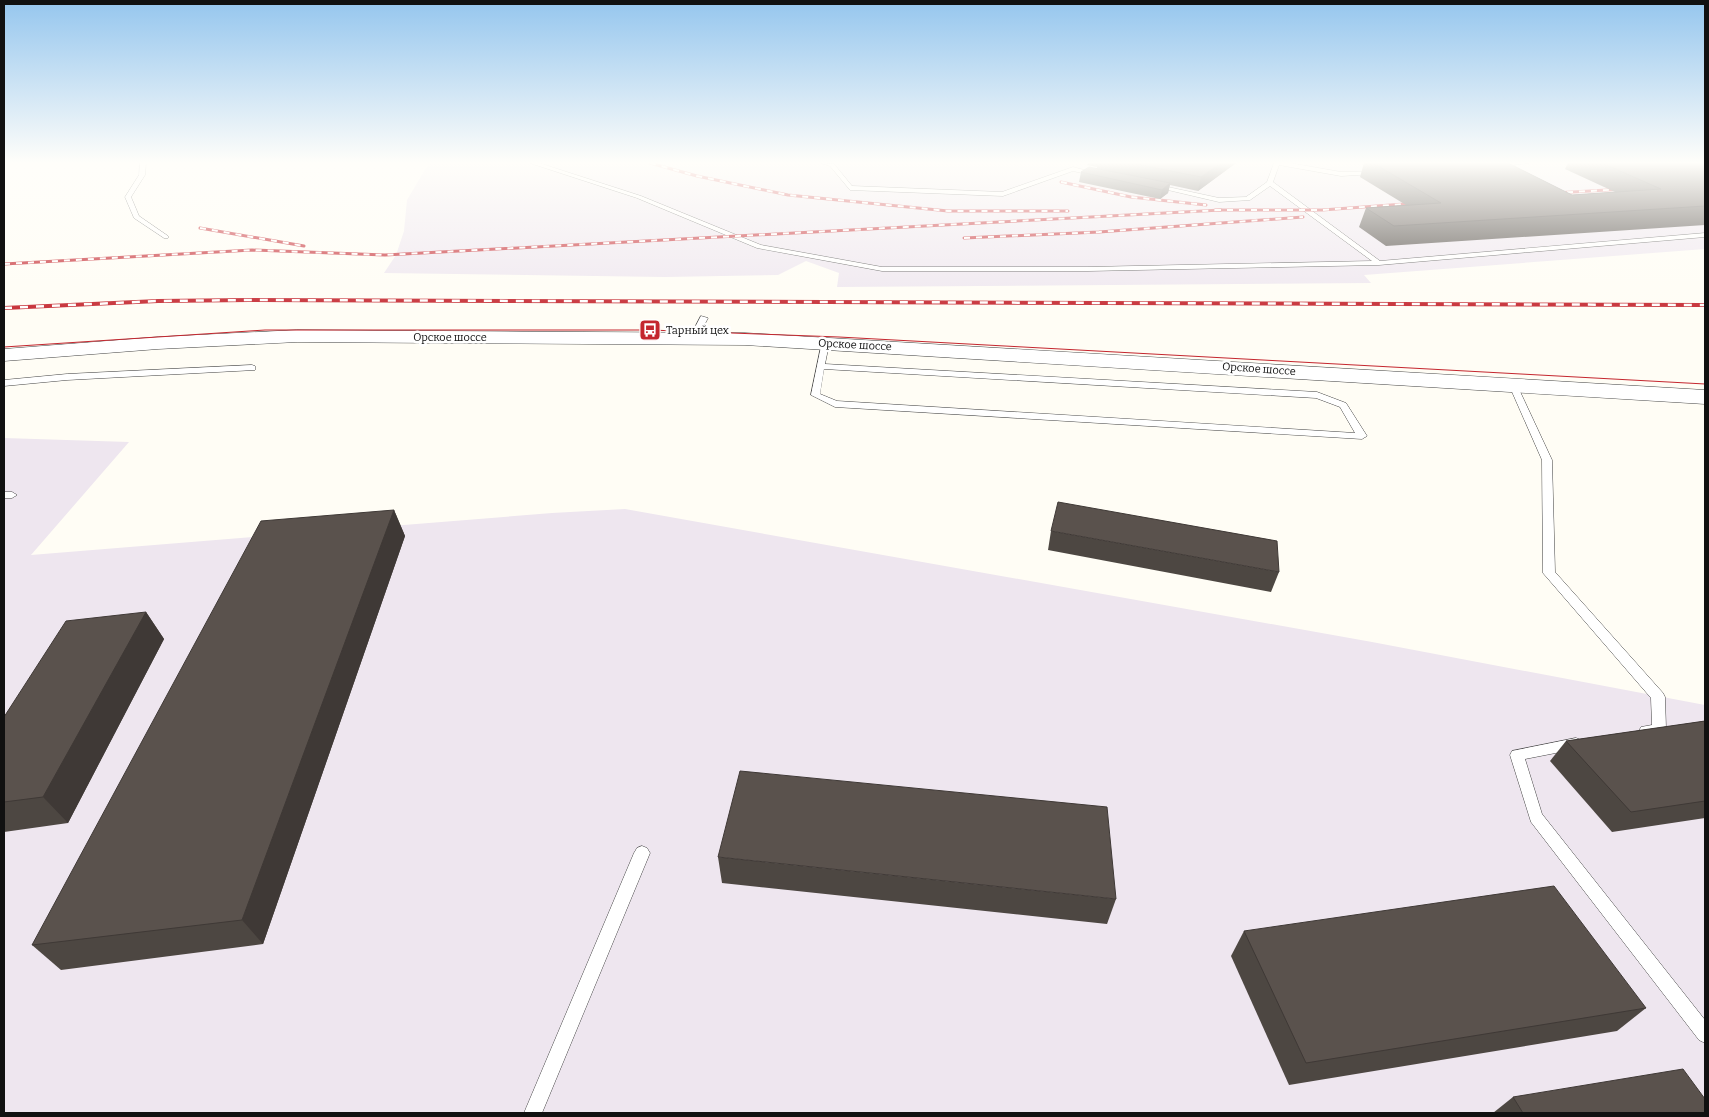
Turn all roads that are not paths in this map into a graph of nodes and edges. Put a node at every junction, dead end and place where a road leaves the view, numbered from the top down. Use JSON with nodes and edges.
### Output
{"nodes":[{"id":1,"x":135,"y":215,"type":"edge"},
{"id":2,"x":683,"y":215,"type":"edge"},
{"id":3,"x":1314,"y":215,"type":"edge"},
{"id":4,"x":1705,"y":235,"type":"edge"},
{"id":5,"x":166,"y":237,"type":"dead end"},
{"id":6,"x":1379,"y":263,"type":"junction"},
{"id":7,"x":704,"y":318,"type":"dead end"},
{"id":8,"x":693,"y":339,"type":"junction"},
{"id":9,"x":825,"y":344,"type":"junction"},
{"id":10,"x":4,"y":355,"type":"edge"},
{"id":11,"x":821,"y":366,"type":"junction"},
{"id":12,"x":252,"y":368,"type":"dead end"},
{"id":13,"x":4,"y":383,"type":"edge"},
{"id":14,"x":1513,"y":385,"type":"junction"},
{"id":15,"x":1705,"y":397,"type":"edge"},
{"id":16,"x":1630,"y":734,"type":"edge"},
{"id":17,"x":1592,"y":741,"type":"edge"},
{"id":18,"x":642,"y":853,"type":"dead end"},
{"id":19,"x":1705,"y":1034,"type":"edge"},
{"id":20,"x":533,"y":1113,"type":"edge"}],
"edges":[{"from":1,"to":5,"type":"lane"},
{"from":2,"to":6,"type":"lane"},
{"from":3,"to":6,"type":"lane"},
{"from":4,"to":6,"type":"lane"},
{"from":7,"to":8,"type":"lane"},
{"from":8,"to":9,"type":"street","name":"Орское шоссе"},
{"from":8,"to":10,"type":"street","name":"Орское шоссе"},
{"from":9,"to":11,"type":"lane"},
{"from":9,"to":14,"type":"street","name":"Орское шоссе"},
{"from":11,"to":11,"type":"lane"},
{"from":12,"to":13,"type":"lane"},
{"from":14,"to":15,"type":"street","name":"Орское шоссе"},
{"from":14,"to":16,"type":"lane"},
{"from":17,"to":19,"type":"lane"},
{"from":18,"to":20,"type":"lane"}]}
